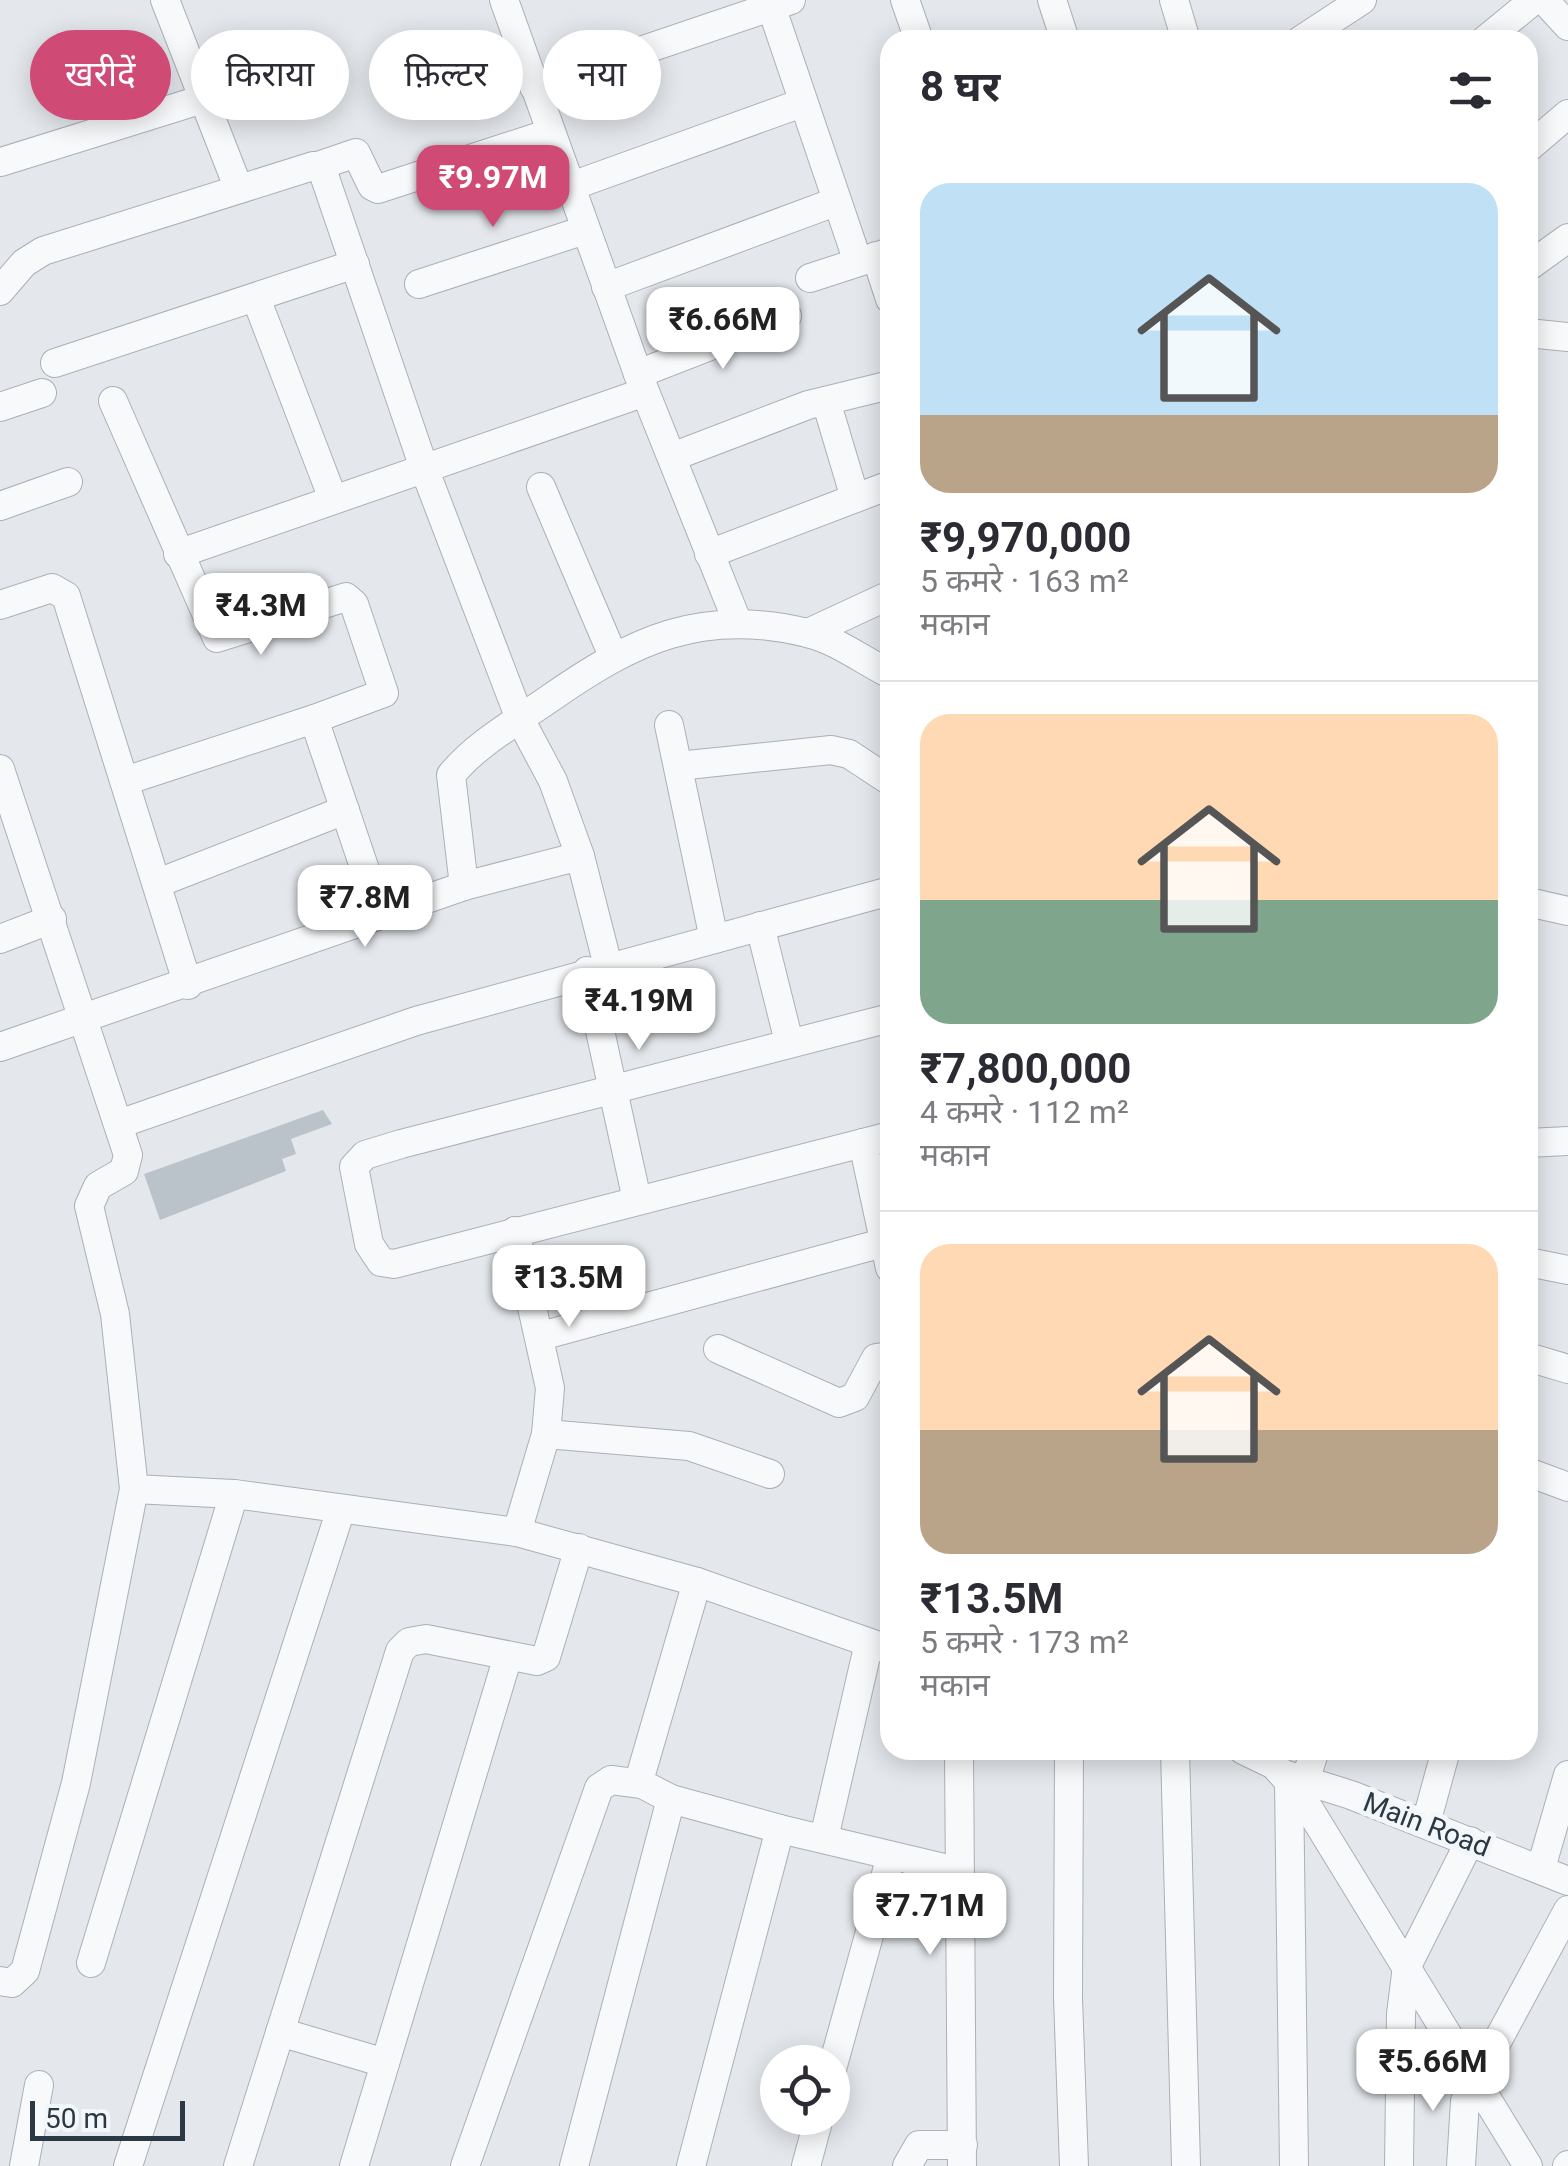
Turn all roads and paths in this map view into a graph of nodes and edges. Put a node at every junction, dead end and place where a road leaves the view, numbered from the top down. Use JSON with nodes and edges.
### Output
{"nodes":[{"id":1,"x":165,"y":0,"type":"edge"},
{"id":2,"x":504,"y":0,"type":"edge"},
{"id":3,"x":906,"y":0,"type":"edge"},
{"id":4,"x":1052,"y":0,"type":"edge"},
{"id":5,"x":1174,"y":0,"type":"edge"},
{"id":6,"x":1362,"y":0,"type":"edge"},
{"id":7,"x":1534,"y":0,"type":"edge"},
{"id":8,"x":1544,"y":0,"type":"edge"},
{"id":9,"x":777,"y":2,"type":"edge"},
{"id":10,"x":1568,"y":26,"type":"edge"},
{"id":11,"x":916,"y":30,"type":"edge"},
{"id":12,"x":1062,"y":30,"type":"edge"},
{"id":13,"x":1183,"y":30,"type":"edge"},
{"id":14,"x":1316,"y":30,"type":"edge"},
{"id":15,"x":1498,"y":30,"type":"edge"},
{"id":16,"x":191,"y":68,"type":"edge"},
{"id":17,"x":534,"y":87,"type":"junction"},
{"id":18,"x":191,"y":103,"type":"edge"},
{"id":19,"x":802,"y":104,"type":"junction"},
{"id":20,"x":1568,"y":114,"type":"edge"},
{"id":21,"x":211,"y":120,"type":"edge"},
{"id":22,"x":550,"y":133,"type":"junction"},
{"id":23,"x":1538,"y":140,"type":"edge"},
{"id":24,"x":1,"y":162,"type":"edge"},
{"id":25,"x":318,"y":166,"type":"junction"},
{"id":26,"x":569,"y":187,"type":"junction"},
{"id":27,"x":238,"y":188,"type":"junction"},
{"id":28,"x":835,"y":202,"type":"junction"},
{"id":29,"x":585,"y":230,"type":"junction"},
{"id":30,"x":1568,"y":238,"type":"edge"},
{"id":31,"x":875,"y":257,"type":"edge"},
{"id":32,"x":1538,"y":260,"type":"edge"},
{"id":33,"x":355,"y":264,"type":"junction"},
{"id":34,"x":810,"y":278,"type":"dead end"},
{"id":35,"x":419,"y":284,"type":"dead end"},
{"id":36,"x":606,"y":287,"type":"junction"},
{"id":37,"x":0,"y":291,"type":"edge"},
{"id":38,"x":256,"y":298,"type":"junction"},
{"id":39,"x":787,"y":316,"type":"dead end"},
{"id":40,"x":1538,"y":333,"type":"edge"},
{"id":41,"x":1568,"y":336,"type":"edge"},
{"id":42,"x":55,"y":363,"type":"dead end"},
{"id":43,"x":641,"y":383,"type":"junction"},
{"id":44,"x":880,"y":388,"type":"edge"},
{"id":45,"x":42,"y":392,"type":"dead end"},
{"id":46,"x":826,"y":401,"type":"junction"},
{"id":47,"x":113,"y":402,"type":"dead end"},
{"id":48,"x":0,"y":407,"type":"edge"},
{"id":49,"x":672,"y":457,"type":"junction"},
{"id":50,"x":424,"y":468,"type":"junction"},
{"id":51,"x":68,"y":482,"type":"dead end"},
{"id":52,"x":540,"y":487,"type":"dead end"},
{"id":53,"x":880,"y":489,"type":"edge"},
{"id":54,"x":856,"y":498,"type":"junction"},
{"id":55,"x":333,"y":499,"type":"junction"},
{"id":56,"x":0,"y":506,"type":"edge"},
{"id":57,"x":178,"y":554,"type":"junction"},
{"id":58,"x":710,"y":554,"type":"junction"},
{"id":59,"x":880,"y":600,"type":"edge"},
{"id":60,"x":0,"y":605,"type":"edge"},
{"id":61,"x":738,"y":620,"type":"junction"},
{"id":62,"x":808,"y":632,"type":"junction"},
{"id":63,"x":612,"y":656,"type":"junction"},
{"id":64,"x":880,"y":669,"type":"edge"},
{"id":65,"x":314,"y":719,"type":"junction"},
{"id":66,"x":520,"y":719,"type":"junction"},
{"id":67,"x":670,"y":725,"type":"dead end"},
{"id":68,"x":678,"y":766,"type":"junction"},
{"id":69,"x":0,"y":770,"type":"edge"},
{"id":70,"x":880,"y":774,"type":"edge"},
{"id":71,"x":126,"y":781,"type":"junction"},
{"id":72,"x":346,"y":810,"type":"junction"},
{"id":73,"x":10,"y":825,"type":"edge"},
{"id":74,"x":580,"y":856,"type":"junction"},
{"id":75,"x":158,"y":883,"type":"junction"},
{"id":76,"x":464,"y":886,"type":"junction"},
{"id":77,"x":880,"y":894,"type":"edge"},
{"id":78,"x":1538,"y":904,"type":"edge"},
{"id":79,"x":1568,"y":910,"type":"edge"},
{"id":80,"x":380,"y":914,"type":"junction"},
{"id":81,"x":52,"y":920,"type":"junction"},
{"id":82,"x":760,"y":926,"type":"junction"},
{"id":83,"x":0,"y":939,"type":"edge"},
{"id":84,"x":714,"y":939,"type":"junction"},
{"id":85,"x":598,"y":969,"type":"junction"},
{"id":86,"x":188,"y":985,"type":"junction"},
{"id":87,"x":85,"y":1019,"type":"junction"},
{"id":88,"x":880,"y":1020,"type":"edge"},
{"id":89,"x":789,"y":1042,"type":"junction"},
{"id":90,"x":0,"y":1047,"type":"edge"},
{"id":91,"x":614,"y":1090,"type":"junction"},
{"id":92,"x":119,"y":1124,"type":"junction"},
{"id":93,"x":1538,"y":1136,"type":"edge"},
{"id":94,"x":876,"y":1139,"type":"edge"},
{"id":95,"x":1568,"y":1141,"type":"edge"},
{"id":96,"x":880,"y":1173,"type":"edge"},
{"id":97,"x":638,"y":1200,"type":"junction"},
{"id":98,"x":515,"y":1232,"type":"junction"},
{"id":99,"x":880,"y":1252,"type":"edge"},
{"id":100,"x":541,"y":1336,"type":"junction"},
{"id":101,"x":718,"y":1350,"type":"dead end"},
{"id":102,"x":880,"y":1357,"type":"edge"},
{"id":103,"x":1538,"y":1360,"type":"edge"},
{"id":104,"x":1568,"y":1369,"type":"edge"},
{"id":105,"x":546,"y":1434,"type":"junction"},
{"id":106,"x":770,"y":1474,"type":"dead end"},
{"id":107,"x":1538,"y":1476,"type":"edge"},
{"id":108,"x":1568,"y":1486,"type":"edge"},
{"id":109,"x":134,"y":1488,"type":"junction"},
{"id":110,"x":234,"y":1494,"type":"junction"},
{"id":111,"x":341,"y":1508,"type":"junction"},
{"id":112,"x":516,"y":1532,"type":"junction"},
{"id":113,"x":579,"y":1548,"type":"junction"},
{"id":114,"x":698,"y":1582,"type":"junction"},
{"id":115,"x":880,"y":1646,"type":"edge"},
{"id":116,"x":508,"y":1656,"type":"junction"},
{"id":117,"x":959,"y":1760,"type":"edge"},
{"id":118,"x":1068,"y":1760,"type":"edge"},
{"id":119,"x":1175,"y":1760,"type":"edge"},
{"id":120,"x":1261,"y":1760,"type":"edge"},
{"id":121,"x":1307,"y":1760,"type":"edge"},
{"id":122,"x":1443,"y":1760,"type":"edge"},
{"id":123,"x":1568,"y":1775,"type":"edge"},
{"id":124,"x":1293,"y":1778,"type":"junction"},
{"id":125,"x":642,"y":1784,"type":"junction"},
{"id":126,"x":671,"y":1799,"type":"junction"},
{"id":127,"x":1426,"y":1824,"type":"junction"},
{"id":128,"x":780,"y":1829,"type":"junction"},
{"id":129,"x":824,"y":1838,"type":"junction"},
{"id":130,"x":1470,"y":1841,"type":"junction"},
{"id":131,"x":891,"y":1856,"type":"junction"},
{"id":132,"x":1541,"y":1868,"type":"junction"},
{"id":133,"x":957,"y":1871,"type":"junction"},
{"id":134,"x":1568,"y":1881,"type":"edge"},
{"id":135,"x":1568,"y":1910,"type":"edge"},
{"id":136,"x":91,"y":1963,"type":"dead end"},
{"id":137,"x":1407,"y":1966,"type":"junction"},
{"id":138,"x":0,"y":1981,"type":"edge"},
{"id":139,"x":280,"y":2032,"type":"junction"},
{"id":140,"x":839,"y":2045,"type":"edge"},
{"id":141,"x":386,"y":2063,"type":"junction"},
{"id":142,"x":1478,"y":2083,"type":"junction"},
{"id":143,"x":39,"y":2085,"type":"dead end"},
{"id":144,"x":814,"y":2135,"type":"edge"},
{"id":145,"x":962,"y":2155,"type":"edge"},
{"id":146,"x":24,"y":2166,"type":"edge"},
{"id":147,"x":128,"y":2166,"type":"edge"},
{"id":148,"x":238,"y":2166,"type":"edge"},
{"id":149,"x":354,"y":2166,"type":"edge"},
{"id":150,"x":464,"y":2166,"type":"edge"},
{"id":151,"x":574,"y":2166,"type":"edge"},
{"id":152,"x":691,"y":2166,"type":"edge"},
{"id":153,"x":806,"y":2166,"type":"edge"},
{"id":154,"x":906,"y":2166,"type":"edge"},
{"id":155,"x":1074,"y":2166,"type":"edge"},
{"id":156,"x":1186,"y":2166,"type":"edge"},
{"id":157,"x":1294,"y":2166,"type":"edge"},
{"id":158,"x":1399,"y":2166,"type":"edge"},
{"id":159,"x":1460,"y":2166,"type":"edge"},
{"id":160,"x":1528,"y":2166,"type":"edge"}],
"edges":[{"from":1,"to":16,"type":"street"},
{"from":2,"to":17,"type":"street"},
{"from":3,"to":11,"type":"street"},
{"from":4,"to":12,"type":"street"},
{"from":5,"to":13,"type":"street"},
{"from":6,"to":14,"type":"street"},
{"from":7,"to":15,"type":"street"},
{"from":8,"to":10,"type":"street"},
{"from":9,"to":17,"type":"street"},
{"from":9,"to":19,"type":"street"},
{"from":17,"to":22,"type":"street"},
{"from":18,"to":24,"type":"street"},
{"from":19,"to":26,"type":"street"},
{"from":19,"to":28,"type":"street"},
{"from":20,"to":23,"type":"street"},
{"from":21,"to":27,"type":"street"},
{"from":22,"to":25,"type":"street"},
{"from":22,"to":26,"type":"street"},
{"from":25,"to":27,"type":"street"},
{"from":25,"to":33,"type":"street"},
{"from":26,"to":29,"type":"street"},
{"from":27,"to":37,"type":"street"},
{"from":28,"to":31,"type":"street"},
{"from":28,"to":36,"type":"street"},
{"from":29,"to":35,"type":"street"},
{"from":29,"to":36,"type":"street"},
{"from":30,"to":32,"type":"street"},
{"from":31,"to":34,"type":"street"},
{"from":33,"to":38,"type":"street"},
{"from":33,"to":50,"type":"street"},
{"from":36,"to":43,"type":"street"},
{"from":38,"to":42,"type":"street"},
{"from":38,"to":55,"type":"street"},
{"from":39,"to":43,"type":"street"},
{"from":40,"to":41,"type":"street"},
{"from":43,"to":49,"type":"street"},
{"from":43,"to":50,"type":"street"},
{"from":44,"to":46,"type":"street"},
{"from":45,"to":48,"type":"street"},
{"from":46,"to":49,"type":"street"},
{"from":46,"to":54,"type":"street"},
{"from":47,"to":57,"type":"street"},
{"from":49,"to":58,"type":"street"},
{"from":50,"to":55,"type":"street"},
{"from":50,"to":66,"type":"street"},
{"from":51,"to":56,"type":"street"},
{"from":52,"to":63,"type":"street"},
{"from":53,"to":54,"type":"street"},
{"from":54,"to":58,"type":"street"},
{"from":55,"to":57,"type":"street"},
{"from":57,"to":65,"type":"street"},
{"from":58,"to":61,"type":"street"},
{"from":59,"to":62,"type":"street"},
{"from":60,"to":71,"type":"street"},
{"from":61,"to":62,"type":"street"},
{"from":61,"to":63,"type":"street"},
{"from":62,"to":64,"type":"street"},
{"from":63,"to":66,"type":"street"},
{"from":65,"to":71,"type":"street"},
{"from":65,"to":72,"type":"street"},
{"from":66,"to":74,"type":"street"},
{"from":66,"to":76,"type":"street"},
{"from":67,"to":68,"type":"street"},
{"from":68,"to":70,"type":"street"},
{"from":68,"to":84,"type":"street"},
{"from":69,"to":73,"type":"street"},
{"from":71,"to":75,"type":"street"},
{"from":72,"to":75,"type":"street"},
{"from":72,"to":80,"type":"street"},
{"from":73,"to":81,"type":"street"},
{"from":74,"to":76,"type":"street"},
{"from":74,"to":85,"type":"street"},
{"from":75,"to":86,"type":"street"},
{"from":76,"to":80,"type":"street"},
{"from":77,"to":82,"type":"street"},
{"from":78,"to":79,"type":"street"},
{"from":80,"to":86,"type":"street"},
{"from":81,"to":83,"type":"street"},
{"from":81,"to":87,"type":"street"},
{"from":82,"to":84,"type":"street"},
{"from":82,"to":89,"type":"street"},
{"from":84,"to":85,"type":"street"},
{"from":85,"to":91,"type":"street"},
{"from":85,"to":92,"type":"street"},
{"from":86,"to":87,"type":"street"},
{"from":87,"to":90,"type":"street"},
{"from":87,"to":92,"type":"street"},
{"from":88,"to":89,"type":"street"},
{"from":89,"to":91,"type":"street"},
{"from":91,"to":97,"type":"street"},
{"from":91,"to":98,"type":"street"},
{"from":92,"to":109,"type":"street"},
{"from":93,"to":95,"type":"street"},
{"from":94,"to":96,"type":"street"},
{"from":94,"to":97,"type":"street"},
{"from":97,"to":98,"type":"street"},
{"from":98,"to":100,"type":"street"},
{"from":99,"to":100,"type":"street"},
{"from":100,"to":105,"type":"street"},
{"from":101,"to":102,"type":"street"},
{"from":103,"to":104,"type":"street"},
{"from":105,"to":106,"type":"street"},
{"from":105,"to":112,"type":"street"},
{"from":107,"to":108,"type":"street"},
{"from":109,"to":110,"type":"street"},
{"from":109,"to":138,"type":"street"},
{"from":110,"to":111,"type":"street"},
{"from":110,"to":136,"type":"street"},
{"from":111,"to":112,"type":"street"},
{"from":111,"to":147,"type":"street"},
{"from":112,"to":113,"type":"street"},
{"from":113,"to":114,"type":"street"},
{"from":113,"to":116,"type":"street"},
{"from":114,"to":115,"type":"street"},
{"from":114,"to":125,"type":"street"},
{"from":115,"to":129,"type":"street"},
{"from":116,"to":139,"type":"street"},
{"from":116,"to":141,"type":"street"},
{"from":117,"to":133,"type":"street"},
{"from":118,"to":155,"type":"street"},
{"from":119,"to":156,"type":"street"},
{"from":120,"to":124,"type":"street","name":"Main Road"},
{"from":121,"to":124,"type":"street"},
{"from":122,"to":127,"type":"street"},
{"from":123,"to":132,"type":"street"},
{"from":124,"to":127,"type":"street","name":"Main Road"},
{"from":124,"to":137,"type":"street"},
{"from":124,"to":157,"type":"street"},
{"from":125,"to":126,"type":"street"},
{"from":125,"to":150,"type":"street"},
{"from":126,"to":128,"type":"street"},
{"from":126,"to":151,"type":"street"},
{"from":127,"to":130,"type":"street","name":"Main Road"},
{"from":128,"to":129,"type":"street"},
{"from":128,"to":152,"type":"street"},
{"from":129,"to":131,"type":"street"},
{"from":130,"to":132,"type":"street","name":"Main Road"},
{"from":130,"to":137,"type":"street"},
{"from":131,"to":133,"type":"street"},
{"from":131,"to":140,"type":"street"},
{"from":132,"to":134,"type":"street","name":"Main Road"},
{"from":133,"to":145,"type":"street"},
{"from":135,"to":142,"type":"street"},
{"from":137,"to":142,"type":"street"},
{"from":137,"to":158,"type":"street"},
{"from":139,"to":141,"type":"street"},
{"from":139,"to":148,"type":"street"},
{"from":141,"to":149,"type":"street"},
{"from":142,"to":159,"type":"street"},
{"from":142,"to":160,"type":"street"},
{"from":143,"to":146,"type":"street"},
{"from":144,"to":153,"type":"street"},
{"from":145,"to":154,"type":"street"}]}
